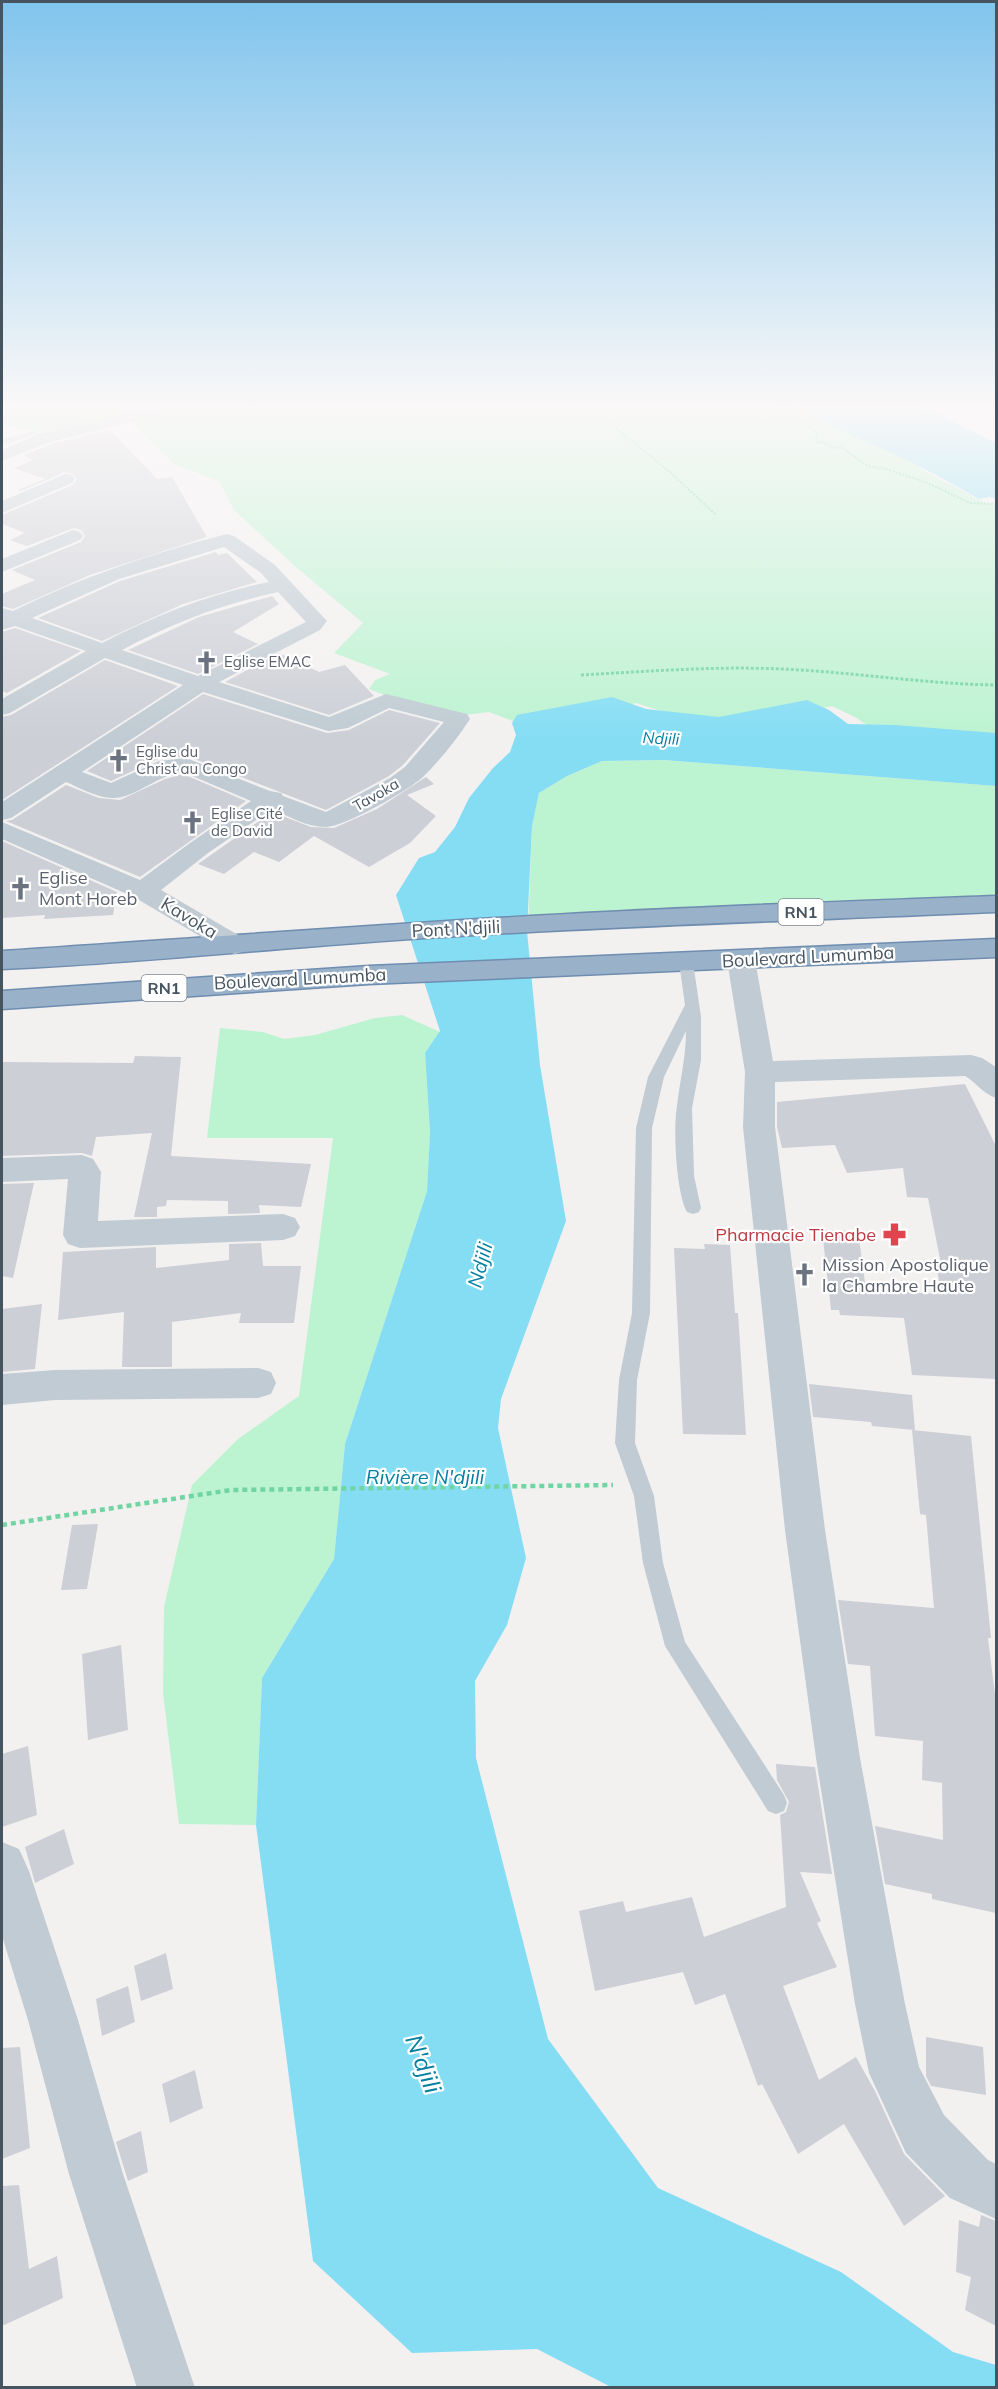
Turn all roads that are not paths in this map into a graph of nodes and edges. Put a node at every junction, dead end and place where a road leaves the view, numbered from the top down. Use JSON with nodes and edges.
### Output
{"nodes":[{"id":1,"x":72,"y":536,"type":"dead end"},
{"id":2,"x":2,"y":566,"type":"edge"},
{"id":3,"x":281,"y":585,"type":"junction"},
{"id":4,"x":5,"y":619,"type":"edge"},
{"id":5,"x":105,"y":651,"type":"junction"},
{"id":6,"x":201,"y":683,"type":"junction"},
{"id":7,"x":2,"y":708,"type":"edge"},
{"id":8,"x":64,"y":773,"type":"junction"},
{"id":9,"x":272,"y":798,"type":"junction"},
{"id":10,"x":2,"y":813,"type":"edge"},
{"id":11,"x":2,"y":830,"type":"edge"},
{"id":12,"x":143,"y":891,"type":"junction"},
{"id":13,"x":996,"y":904,"type":"edge"},
{"id":14,"x":306,"y":938,"type":"joint"},
{"id":15,"x":235,"y":945,"type":"junction"},
{"id":16,"x":996,"y":948,"type":"edge"},
{"id":17,"x":2,"y":960,"type":"edge"},
{"id":18,"x":741,"y":960,"type":"junction"},
{"id":19,"x":686,"y":962,"type":"junction"},
{"id":20,"x":2,"y":1000,"type":"edge"},
{"id":21,"x":692,"y":1005,"type":"junction"},
{"id":22,"x":760,"y":1072,"type":"junction"},
{"id":23,"x":996,"y":1087,"type":"edge"},
{"id":24,"x":2,"y":1170,"type":"edge"},
{"id":25,"x":693,"y":1208,"type":"dead end"},
{"id":26,"x":283,"y":1227,"type":"dead end"},
{"id":27,"x":258,"y":1383,"type":"dead end"},
{"id":28,"x":2,"y":1390,"type":"edge"},
{"id":29,"x":776,"y":1803,"type":"dead end"},
{"id":30,"x":2,"y":1866,"type":"edge"},
{"id":31,"x":996,"y":2192,"type":"edge"},
{"id":32,"x":166,"y":2388,"type":"edge"}],
"edges":[{"from":1,"to":2,"type":"street"},
{"from":3,"to":4,"type":"street"},
{"from":3,"to":5,"type":"street"},
{"from":3,"to":6,"type":"street"},
{"from":4,"to":5,"type":"street"},
{"from":5,"to":6,"type":"street"},
{"from":5,"to":7,"type":"street"},
{"from":6,"to":8,"type":"street"},
{"from":6,"to":9,"type":"street","name":"Tavoka"},
{"from":8,"to":9,"type":"street","name":"Tavoka"},
{"from":8,"to":10,"type":"street"},
{"from":9,"to":12,"type":"street"},
{"from":11,"to":12,"type":"street","name":"Kavoka"},
{"from":12,"to":15,"type":"street","name":"Kavoka"},
{"from":13,"to":14,"type":"highway","name":"Pont N'djili","number":"RN1"},
{"from":14,"to":15,"type":"highway","name":"Boulevard Lumumba","number":"RN1"},
{"from":15,"to":17,"type":"highway","name":"Boulevard Lumumba","number":"RN1"},
{"from":16,"to":18,"type":"highway","name":"Boulevard Lumumba","number":"RN1"},
{"from":18,"to":19,"type":"highway","name":"Boulevard Lumumba","number":"RN1"},
{"from":18,"to":22,"type":"street"},
{"from":19,"to":20,"type":"highway","name":"Boulevard Lumumba","number":"RN1"},
{"from":19,"to":21,"type":"lane"},
{"from":21,"to":25,"type":"lane"},
{"from":21,"to":29,"type":"lane"},
{"from":22,"to":23,"type":"street"},
{"from":22,"to":31,"type":"street"},
{"from":24,"to":26,"type":"street"},
{"from":27,"to":28,"type":"street"},
{"from":30,"to":32,"type":"street"}]}
